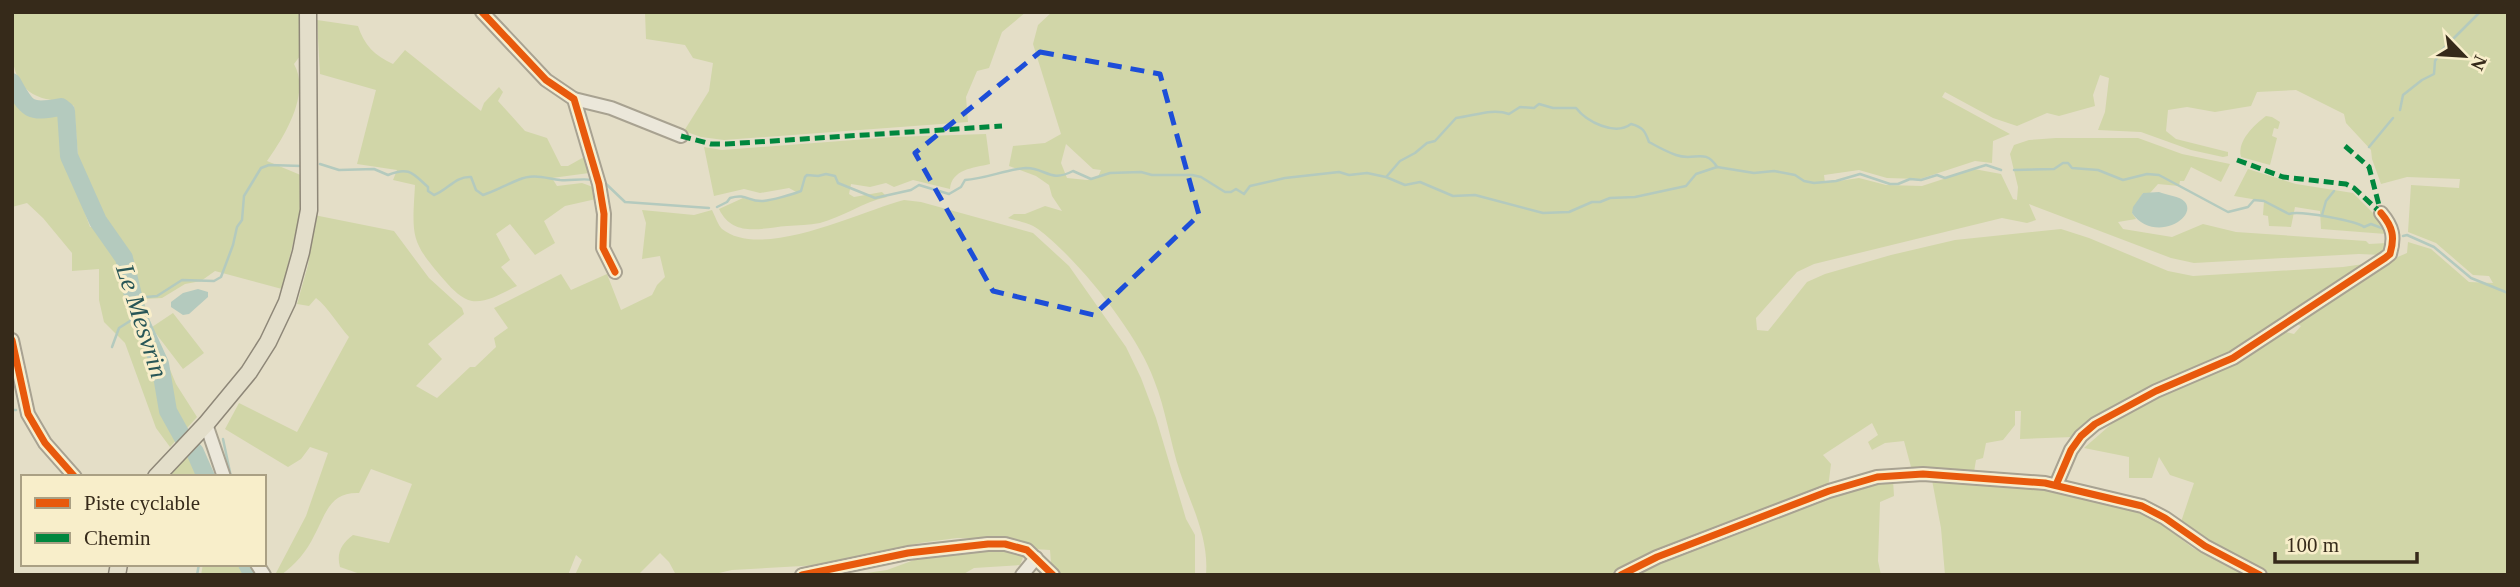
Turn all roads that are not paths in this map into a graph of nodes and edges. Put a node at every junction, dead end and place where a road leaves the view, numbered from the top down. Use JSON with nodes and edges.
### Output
{"nodes":[{"id":1,"x":308,"y":12,"type":"edge"},
{"id":2,"x":482,"y":12,"type":"edge"},
{"id":3,"x":574,"y":99,"type":"junction"},
{"id":4,"x":681,"y":136,"type":"dead end"},
{"id":5,"x":2381,"y":213,"type":"dead end"},
{"id":6,"x":615,"y":272,"type":"dead end"},
{"id":7,"x":12,"y":340,"type":"edge"},
{"id":8,"x":202,"y":428,"type":"junction"},
{"id":9,"x":73,"y":475,"type":"edge"},
{"id":10,"x":158,"y":475,"type":"edge"},
{"id":11,"x":222,"y":475,"type":"edge"},
{"id":12,"x":2056,"y":485,"type":"junction"},
{"id":13,"x":1037,"y":558,"type":"junction"},
{"id":14,"x":802,"y":575,"type":"edge"},
{"id":15,"x":1022,"y":575,"type":"edge"},
{"id":16,"x":1053,"y":575,"type":"edge"},
{"id":17,"x":1621,"y":575,"type":"edge"},
{"id":18,"x":2260,"y":575,"type":"edge"}],
"edges":[{"from":1,"to":8,"type":"main road"},
{"from":2,"to":3,"type":"street"},
{"from":3,"to":4,"type":"street"},
{"from":3,"to":6,"type":"street"},
{"from":5,"to":12,"type":"street"},
{"from":7,"to":9,"type":"street"},
{"from":8,"to":10,"type":"main road"},
{"from":8,"to":11,"type":"street"},
{"from":12,"to":17,"type":"street"},
{"from":12,"to":18,"type":"street"},
{"from":13,"to":14,"type":"street"},
{"from":13,"to":15,"type":"street"},
{"from":13,"to":16,"type":"street"}]}
